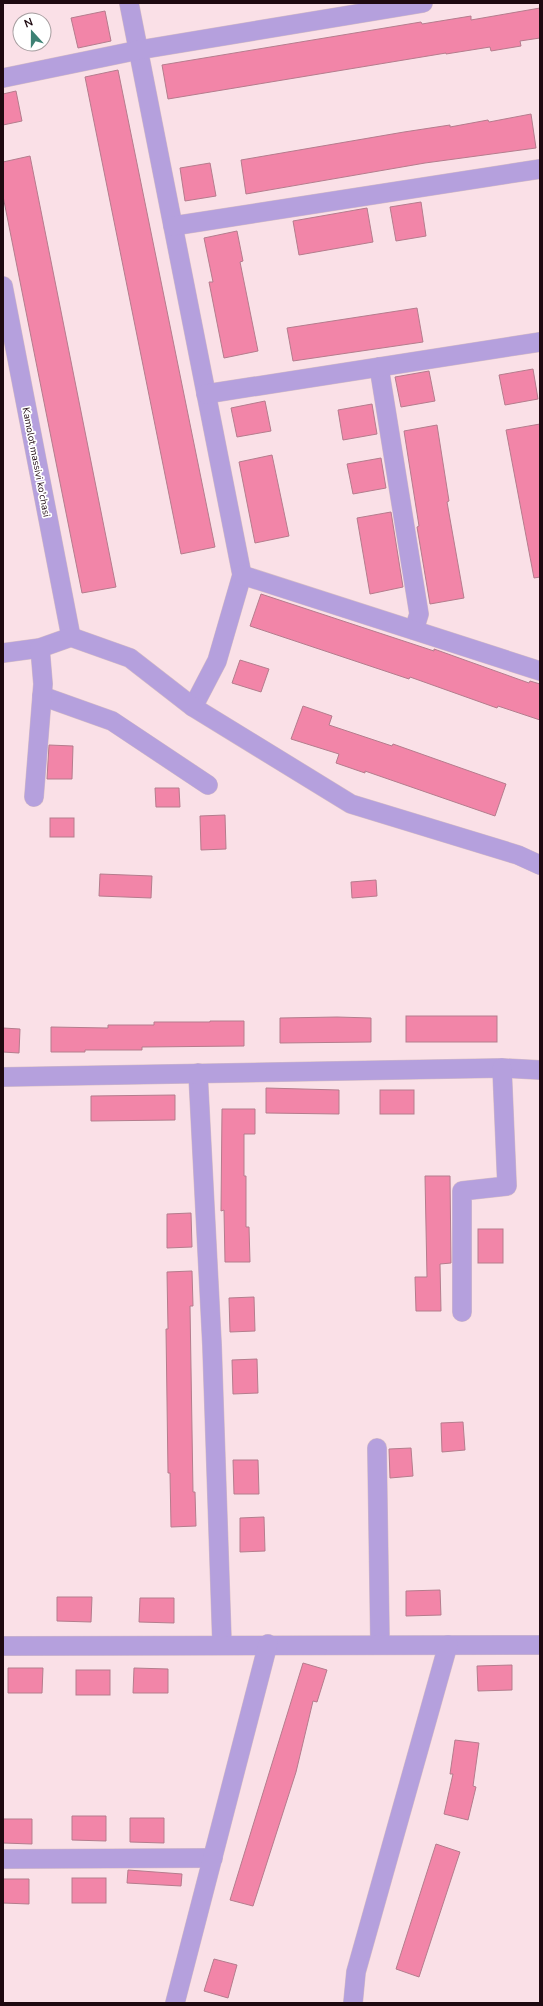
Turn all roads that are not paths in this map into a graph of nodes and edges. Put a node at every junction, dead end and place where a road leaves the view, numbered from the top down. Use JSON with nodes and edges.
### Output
{"nodes":[{"id":1,"x":130,"y":3,"type":"edge"},
{"id":2,"x":424,"y":3,"type":"edge"},
{"id":3,"x":139,"y":50,"type":"junction"},
{"id":4,"x":3,"y":78,"type":"edge"},
{"id":5,"x":540,"y":169,"type":"edge"},
{"id":6,"x":173,"y":226,"type":"junction"},
{"id":7,"x":3,"y":286,"type":"edge"},
{"id":8,"x":540,"y":342,"type":"edge"},
{"id":9,"x":379,"y":367,"type":"junction"},
{"id":10,"x":206,"y":394,"type":"junction"},
{"id":11,"x":242,"y":575,"type":"junction"},
{"id":12,"x":414,"y":630,"type":"junction"},
{"id":13,"x":71,"y":637,"type":"junction"},
{"id":14,"x":3,"y":653,"type":"edge"},
{"id":15,"x":41,"y":656,"type":"junction"},
{"id":16,"x":540,"y":671,"type":"edge"},
{"id":17,"x":43,"y":690,"type":"junction"},
{"id":18,"x":193,"y":706,"type":"junction"},
{"id":19,"x":208,"y":784,"type":"dead end"},
{"id":20,"x":34,"y":796,"type":"dead end"},
{"id":21,"x":540,"y":865,"type":"edge"},
{"id":22,"x":502,"y":1068,"type":"junction"},
{"id":23,"x":540,"y":1070,"type":"edge"},
{"id":24,"x":198,"y":1073,"type":"junction"},
{"id":25,"x":3,"y":1077,"type":"edge"},
{"id":26,"x":462,"y":1312,"type":"dead end"},
{"id":27,"x":377,"y":1448,"type":"dead end"},
{"id":28,"x":222,"y":1644,"type":"junction"},
{"id":29,"x":268,"y":1644,"type":"junction"},
{"id":30,"x":380,"y":1644,"type":"junction"},
{"id":31,"x":448,"y":1645,"type":"junction"},
{"id":32,"x":540,"y":1645,"type":"edge"},
{"id":33,"x":3,"y":1646,"type":"edge"},
{"id":34,"x":213,"y":1858,"type":"junction"},
{"id":35,"x":3,"y":1860,"type":"edge"},
{"id":36,"x":175,"y":2003,"type":"edge"},
{"id":37,"x":353,"y":2003,"type":"edge"}],
"edges":[{"from":1,"to":3,"type":"street"},
{"from":2,"to":3,"type":"street"},
{"from":3,"to":4,"type":"street"},
{"from":3,"to":6,"type":"street"},
{"from":5,"to":6,"type":"street"},
{"from":6,"to":10,"type":"street"},
{"from":7,"to":13,"type":"street","name":"Kamolot massivi ko'chasi"},
{"from":8,"to":9,"type":"street"},
{"from":9,"to":10,"type":"street"},
{"from":9,"to":12,"type":"street"},
{"from":10,"to":11,"type":"street"},
{"from":11,"to":12,"type":"street"},
{"from":11,"to":18,"type":"street"},
{"from":12,"to":16,"type":"street"},
{"from":13,"to":15,"type":"street"},
{"from":13,"to":18,"type":"street"},
{"from":14,"to":15,"type":"street"},
{"from":15,"to":17,"type":"street"},
{"from":17,"to":19,"type":"street"},
{"from":17,"to":20,"type":"street"},
{"from":18,"to":21,"type":"street"},
{"from":22,"to":23,"type":"street"},
{"from":22,"to":24,"type":"street"},
{"from":22,"to":26,"type":"street"},
{"from":24,"to":25,"type":"street"},
{"from":24,"to":28,"type":"street"},
{"from":27,"to":30,"type":"street"},
{"from":28,"to":29,"type":"street"},
{"from":28,"to":33,"type":"street"},
{"from":29,"to":30,"type":"street"},
{"from":29,"to":34,"type":"street"},
{"from":30,"to":31,"type":"street"},
{"from":31,"to":32,"type":"street"},
{"from":31,"to":37,"type":"street"},
{"from":34,"to":35,"type":"street"},
{"from":34,"to":36,"type":"street"}]}
